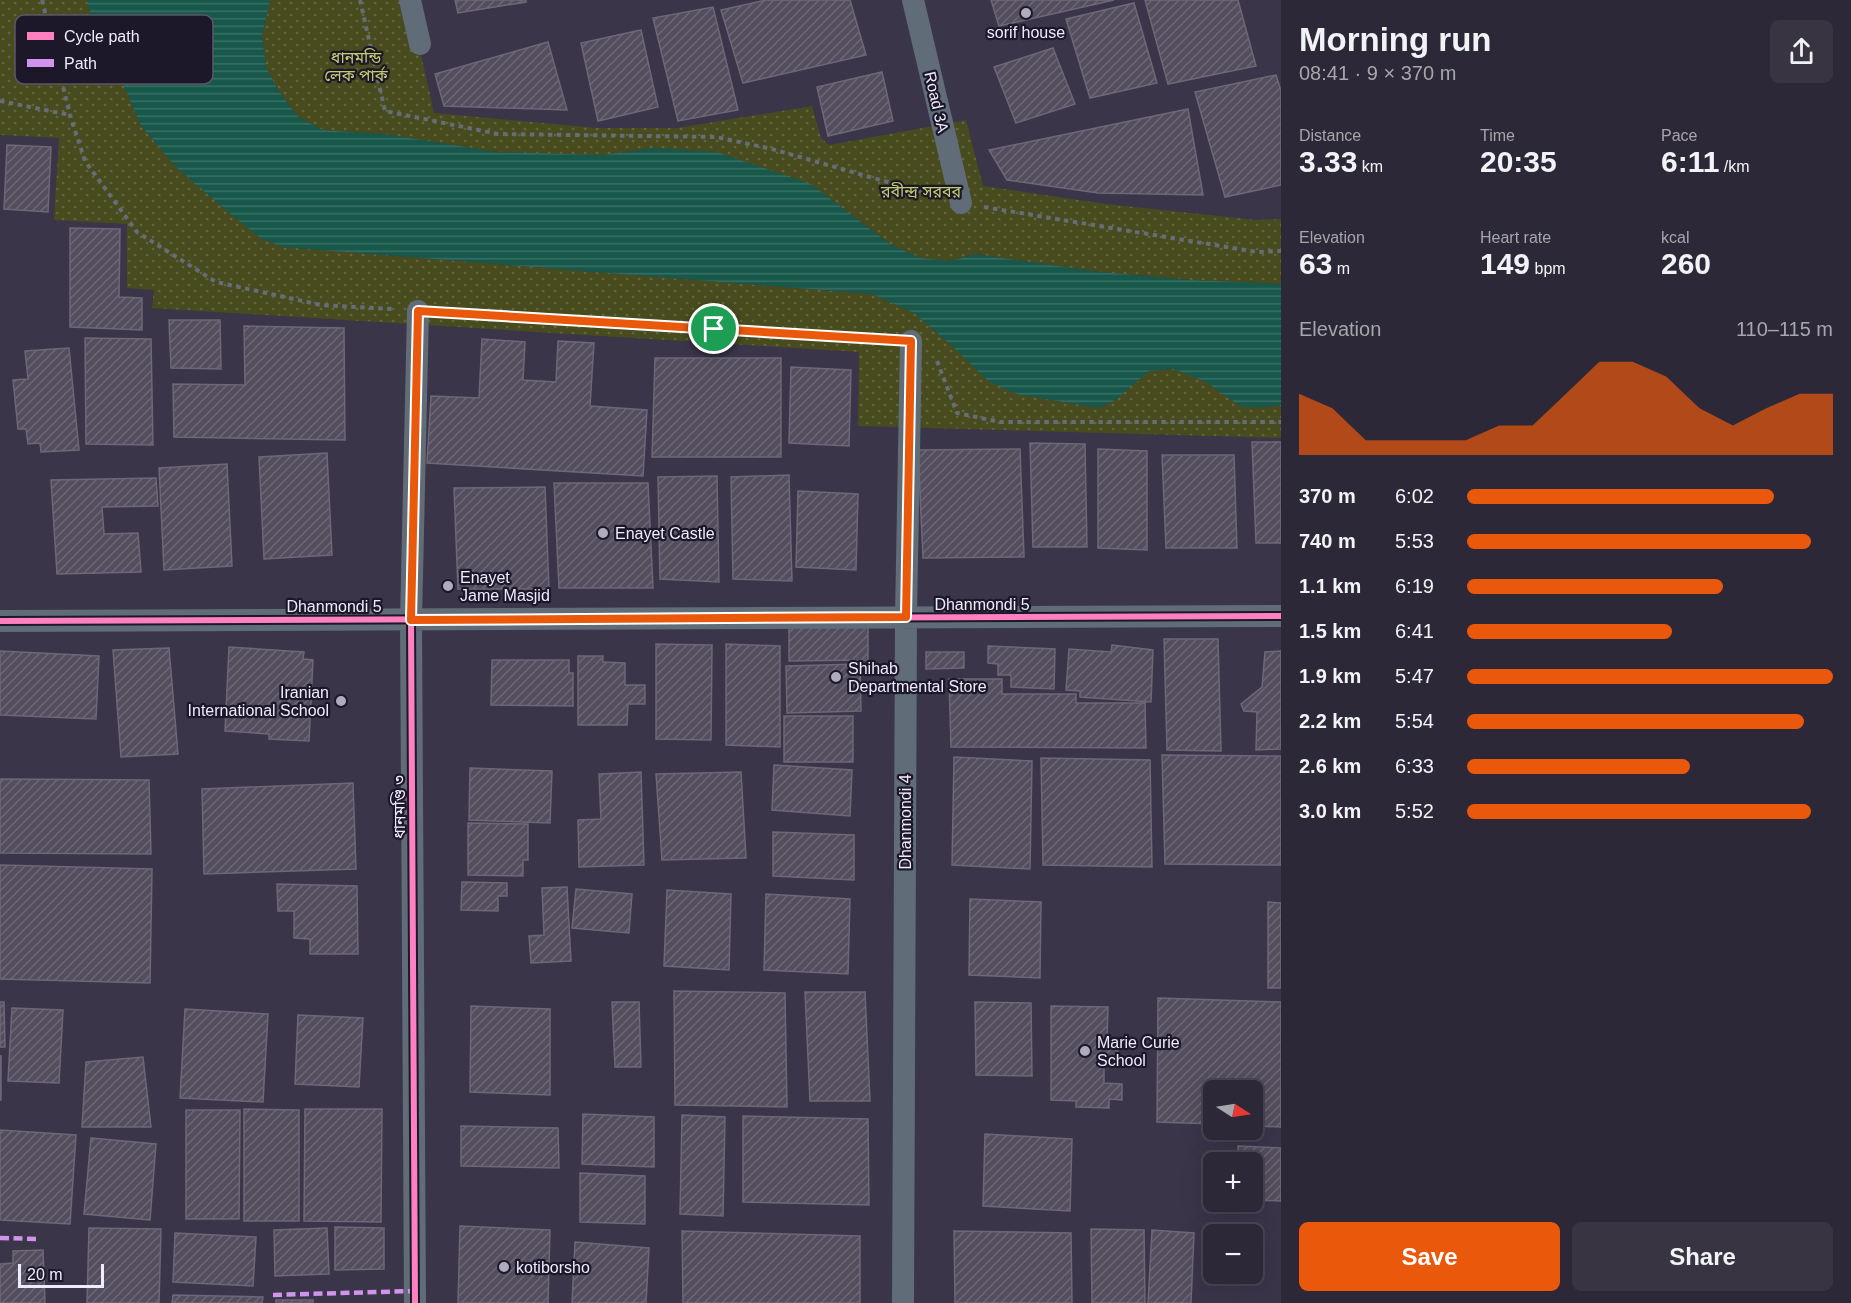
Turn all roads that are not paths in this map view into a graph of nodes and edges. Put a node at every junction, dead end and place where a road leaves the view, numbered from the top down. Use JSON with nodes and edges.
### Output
{"nodes":[{"id":1,"x":410,"y":0,"type":"edge"},
{"id":2,"x":913,"y":0,"type":"edge"},
{"id":3,"x":420,"y":44,"type":"dead end"},
{"id":4,"x":961,"y":203,"type":"road end"},
{"id":5,"x":418,"y":311,"type":"road end"},
{"id":6,"x":911,"y":341,"type":"road end"},
{"id":7,"x":1281,"y":616,"type":"edge"},
{"id":8,"x":906,"y":617,"type":"junction"},
{"id":9,"x":411,"y":620,"type":"junction"},
{"id":10,"x":0,"y":621,"type":"edge"},
{"id":11,"x":415,"y":1303,"type":"edge"},
{"id":12,"x":903,"y":1303,"type":"edge"}],
"edges":[{"from":1,"to":3,"type":"street"},
{"from":2,"to":4,"type":"street","name":"Road 3A"},
{"from":5,"to":9,"type":"street","name":"ধানমণ্ডি ৩"},
{"from":6,"to":8,"type":"street","name":"Dhanmondi 4"},
{"from":7,"to":8,"type":"street","name":"Dhanmondi 5"},
{"from":8,"to":9,"type":"street","name":"Dhanmondi 5"},
{"from":8,"to":12,"type":"street","name":"Dhanmondi 4"},
{"from":9,"to":10,"type":"street","name":"Dhanmondi 5"},
{"from":9,"to":11,"type":"street","name":"ধানমণ্ডি ৩"}]}
